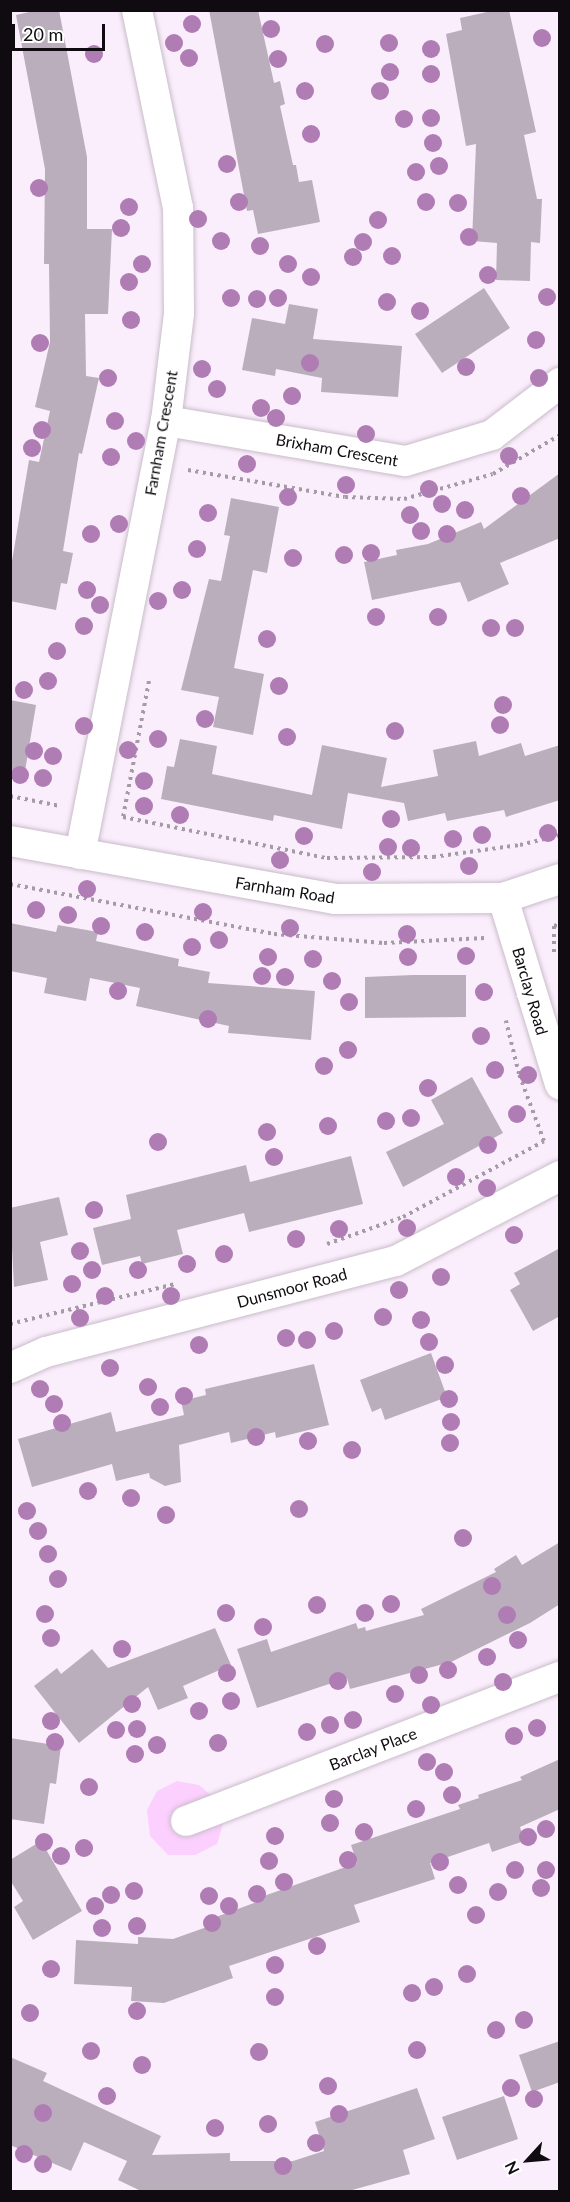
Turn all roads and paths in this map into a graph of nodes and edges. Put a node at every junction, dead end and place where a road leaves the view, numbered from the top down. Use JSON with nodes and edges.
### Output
{"nodes":[{"id":1,"x":137,"y":10,"type":"edge"},
{"id":2,"x":560,"y":383,"type":"edge"},
{"id":3,"x":166,"y":421,"type":"junction"},
{"id":4,"x":560,"y":435,"type":"edge"},
{"id":5,"x":186,"y":480,"type":"dead end"},
{"id":6,"x":149,"y":677,"type":"dead end"},
{"id":7,"x":10,"y":796,"type":"edge"},
{"id":8,"x":68,"y":807,"type":"dead end"},
{"id":9,"x":560,"y":835,"type":"edge"},
{"id":10,"x":10,"y":841,"type":"edge"},
{"id":11,"x":80,"y":854,"type":"junction"},
{"id":12,"x":560,"y":879,"type":"edge"},
{"id":13,"x":10,"y":884,"type":"edge"},
{"id":14,"x":503,"y":898,"type":"junction"},
{"id":15,"x":560,"y":924,"type":"edge"},
{"id":16,"x":488,"y":949,"type":"dead end"},
{"id":17,"x":555,"y":955,"type":"dead end"},
{"id":18,"x":505,"y":1017,"type":"dead end"},
{"id":19,"x":560,"y":1084,"type":"edge"},
{"id":20,"x":560,"y":1176,"type":"edge"},
{"id":21,"x":321,"y":1247,"type":"dead end"},
{"id":22,"x":187,"y":1281,"type":"dead end"},
{"id":23,"x":10,"y":1324,"type":"edge"},
{"id":24,"x":10,"y":1368,"type":"edge"},
{"id":25,"x":560,"y":1677,"type":"edge"},
{"id":26,"x":186,"y":1821,"type":"dead end"}],
"edges":[{"from":1,"to":3,"type":"street","name":"Farnham Crescent"},
{"from":2,"to":3,"type":"street","name":"Brixham Crescent"},
{"from":3,"to":11,"type":"street","name":"Farnham Crescent"},
{"from":4,"to":5,"type":"path"},
{"from":6,"to":9,"type":"path"},
{"from":7,"to":8,"type":"path"},
{"from":10,"to":11,"type":"street","name":"Farnham Road"},
{"from":11,"to":14,"type":"street","name":"Farnham Road"},
{"from":12,"to":14,"type":"street","name":"Farnham Road"},
{"from":13,"to":16,"type":"path"},
{"from":14,"to":19,"type":"street","name":"Barclay Road"},
{"from":15,"to":17,"type":"path"},
{"from":18,"to":21,"type":"path"},
{"from":20,"to":24,"type":"street","name":"Dunsmoor Road"},
{"from":22,"to":23,"type":"path"},
{"from":25,"to":26,"type":"street","name":"Barclay Place"}]}
